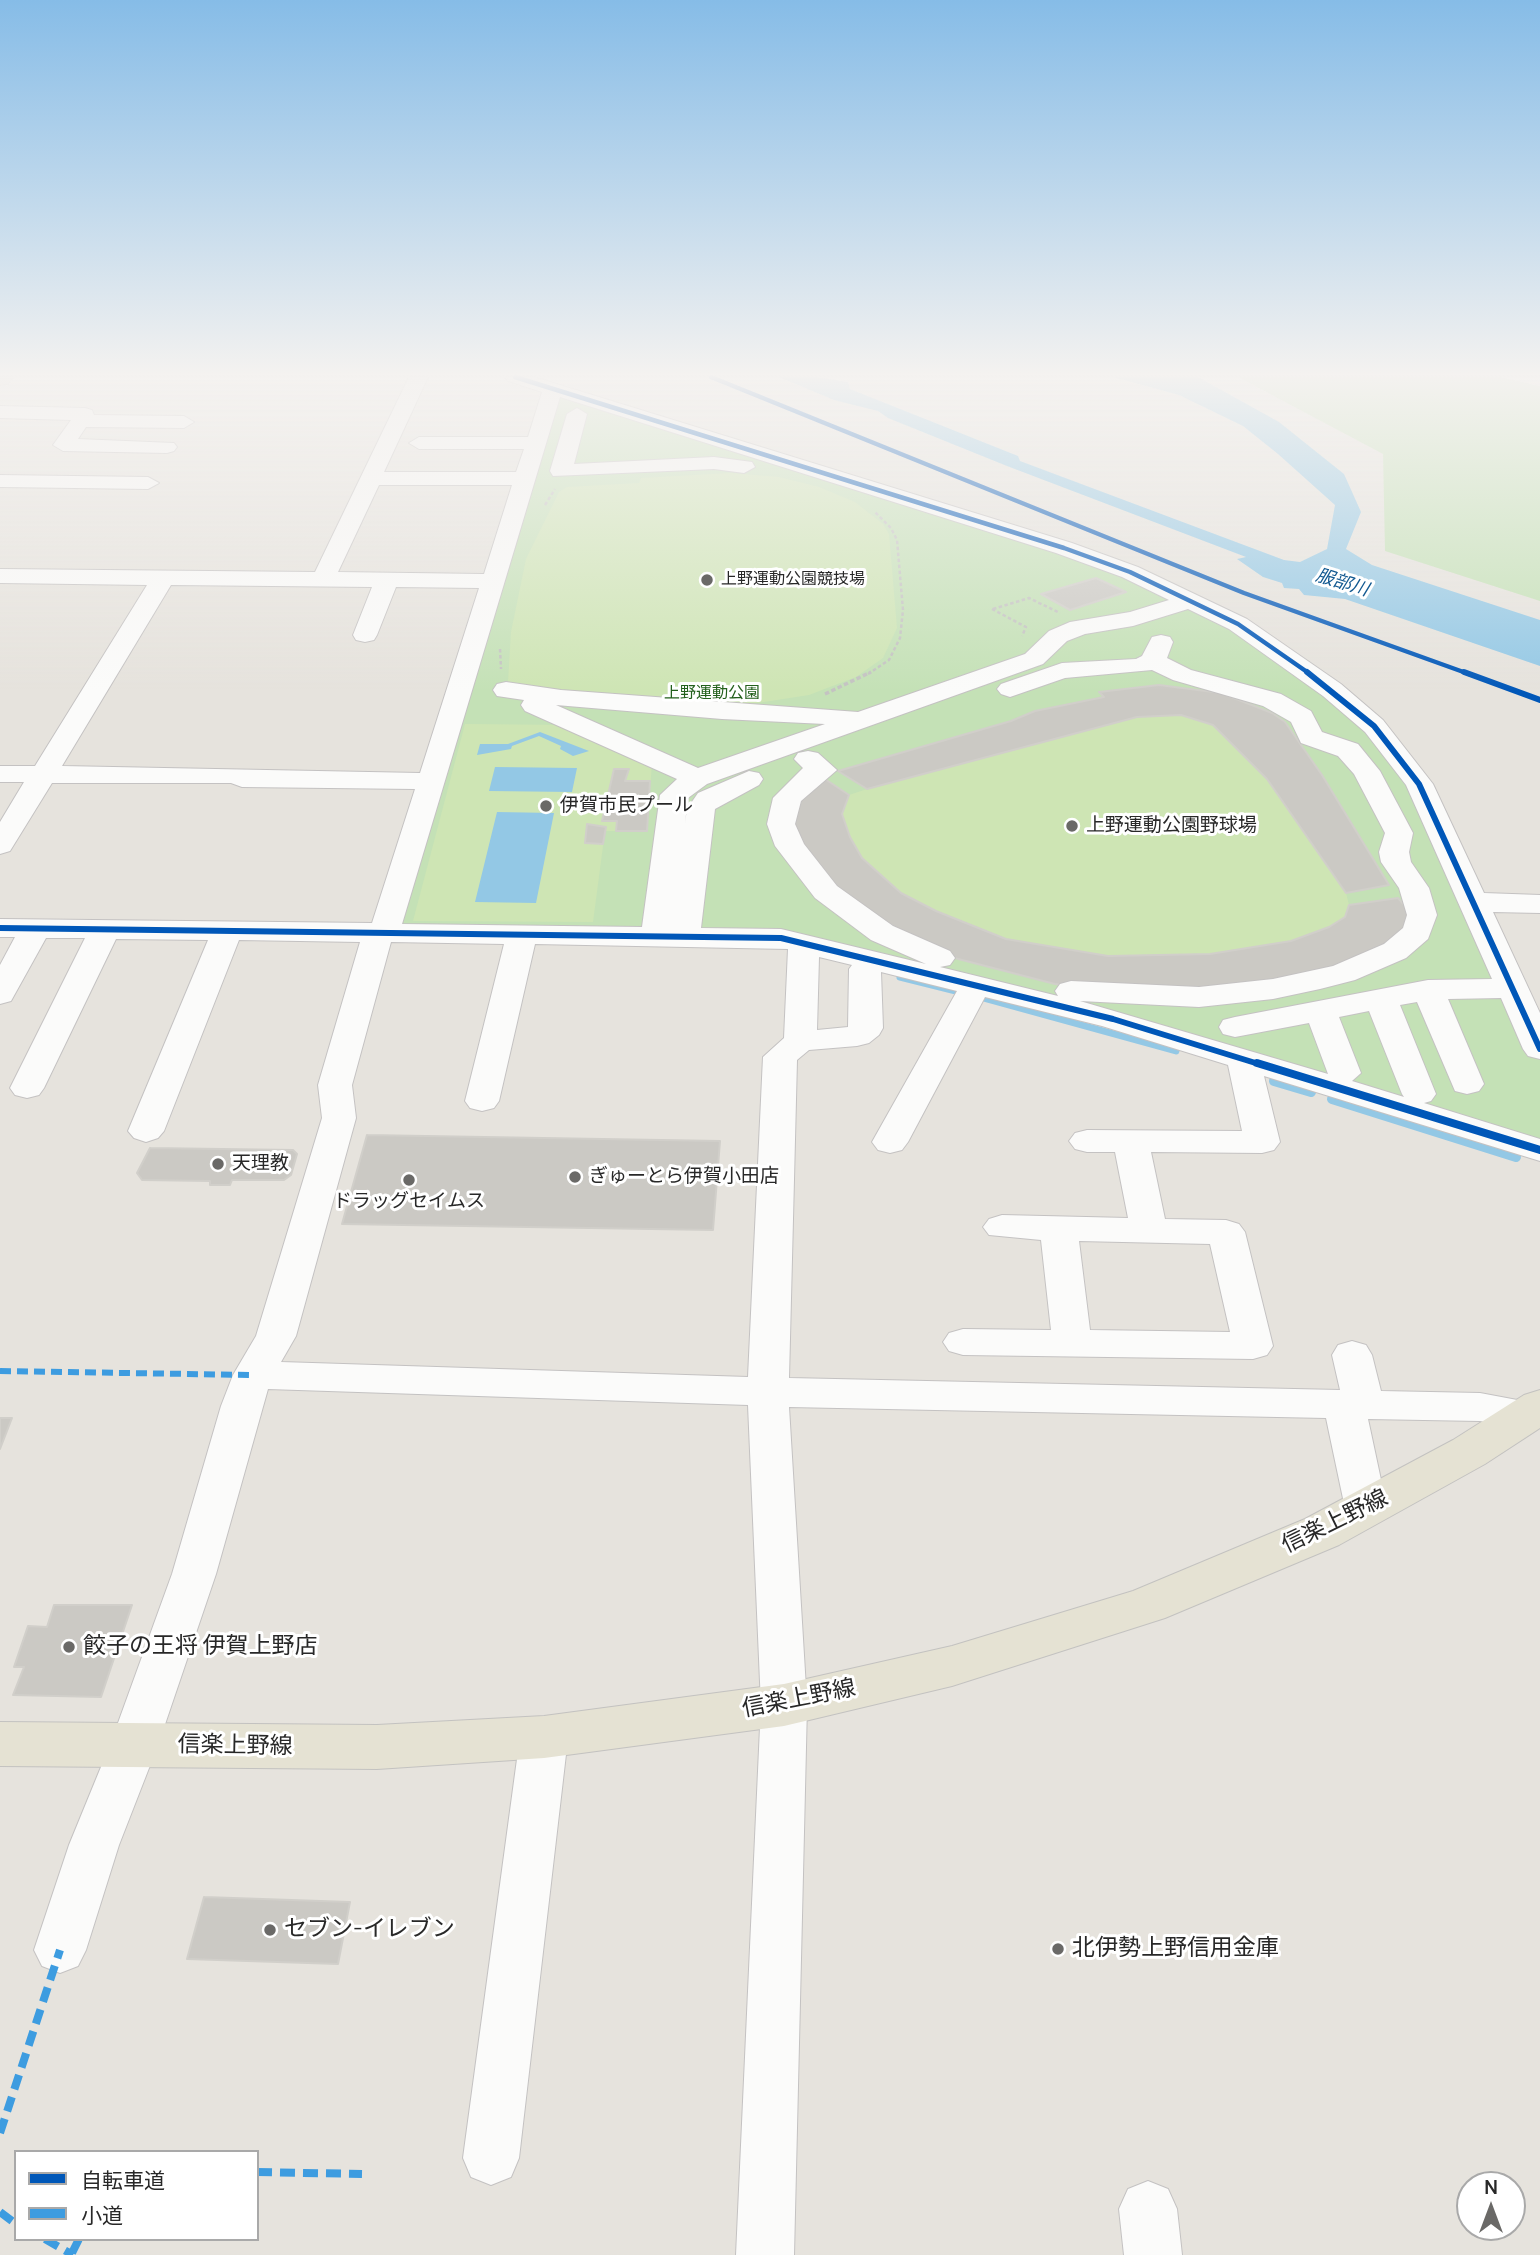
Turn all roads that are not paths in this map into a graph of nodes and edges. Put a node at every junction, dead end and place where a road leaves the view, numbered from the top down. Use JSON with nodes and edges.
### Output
{"nodes":[{"id":1,"x":91,"y":482,"type":"edge"},
{"id":2,"x":368,"y":482,"type":"edge"},
{"id":3,"x":523,"y":482,"type":"edge"},
{"id":4,"x":801,"y":482,"type":"edge"},
{"id":5,"x":148,"y":483,"type":"dead end"},
{"id":6,"x":491,"y":502,"type":"dead end"},
{"id":7,"x":516,"y":502,"type":"junction"},
{"id":8,"x":0,"y":576,"type":"edge"},
{"id":9,"x":163,"y":578,"type":"junction"},
{"id":10,"x":323,"y":580,"type":"junction"},
{"id":11,"x":387,"y":580,"type":"junction"},
{"id":12,"x":492,"y":581,"type":"junction"},
{"id":13,"x":1190,"y":601,"type":"junction"},
{"id":14,"x":1224,"y":617,"type":"junction"},
{"id":15,"x":1133,"y":620,"type":"junction"},
{"id":16,"x":365,"y":635,"type":"dead end"},
{"id":17,"x":1157,"y":648,"type":"junction"},
{"id":18,"x":1046,"y":650,"type":"junction"},
{"id":19,"x":1085,"y":671,"type":"junction"},
{"id":20,"x":862,"y":718,"type":"junction"},
{"id":21,"x":910,"y":724,"type":"junction"},
{"id":22,"x":808,"y":759,"type":"junction"},
{"id":23,"x":738,"y":772,"type":"junction"},
{"id":24,"x":0,"y":774,"type":"edge"},
{"id":25,"x":42,"y":774,"type":"junction"},
{"id":26,"x":697,"y":778,"type":"junction"},
{"id":27,"x":429,"y":782,"type":"junction"},
{"id":28,"x":0,"y":845,"type":"edge"},
{"id":29,"x":1474,"y":902,"type":"junction"},
{"id":30,"x":1540,"y":904,"type":"edge"},
{"id":31,"x":0,"y":928,"type":"edge"},
{"id":32,"x":36,"y":928,"type":"junction"},
{"id":33,"x":105,"y":929,"type":"junction"},
{"id":34,"x":227,"y":931,"type":"junction"},
{"id":35,"x":381,"y":933,"type":"junction"},
{"id":36,"x":522,"y":935,"type":"junction"},
{"id":37,"x":670,"y":936,"type":"junction"},
{"id":38,"x":804,"y":942,"type":"junction"},
{"id":39,"x":875,"y":960,"type":"junction"},
{"id":40,"x":976,"y":985,"type":"junction"},
{"id":41,"x":1513,"y":988,"type":"junction"},
{"id":42,"x":1428,"y":990,"type":"junction"},
{"id":43,"x":0,"y":994,"type":"edge"},
{"id":44,"x":1381,"y":999,"type":"junction"},
{"id":45,"x":1321,"y":1011,"type":"junction"},
{"id":46,"x":800,"y":1041,"type":"junction"},
{"id":47,"x":1239,"y":1043,"type":"junction"},
{"id":48,"x":1540,"y":1049,"type":"edge"},
{"id":49,"x":1344,"y":1073,"type":"dead end"},
{"id":50,"x":1467,"y":1084,"type":"dead end"},
{"id":51,"x":27,"y":1088,"type":"dead end"},
{"id":52,"x":1419,"y":1094,"type":"dead end"},
{"id":53,"x":482,"y":1101,"type":"dead end"},
{"id":54,"x":146,"y":1131,"type":"dead end"},
{"id":55,"x":1087,"y":1141,"type":"dead end"},
{"id":56,"x":890,"y":1142,"type":"dead end"},
{"id":57,"x":1131,"y":1142,"type":"junction"},
{"id":58,"x":1540,"y":1150,"type":"edge"},
{"id":59,"x":1002,"y":1227,"type":"dead end"},
{"id":60,"x":1059,"y":1230,"type":"junction"},
{"id":61,"x":1150,"y":1230,"type":"junction"},
{"id":62,"x":962,"y":1342,"type":"dead end"},
{"id":63,"x":1072,"y":1342,"type":"junction"},
{"id":64,"x":1352,"y":1355,"type":"dead end"},
{"id":65,"x":253,"y":1375,"type":"junction"},
{"id":66,"x":768,"y":1392,"type":"junction"},
{"id":67,"x":1354,"y":1404,"type":"junction"},
{"id":68,"x":1534,"y":1411,"type":"edge"},
{"id":69,"x":1366,"y":1508,"type":"junction"},
{"id":70,"x":784,"y":1705,"type":"junction"},
{"id":71,"x":544,"y":1737,"type":"junction"},
{"id":72,"x":0,"y":1744,"type":"edge"},
{"id":73,"x":134,"y":1745,"type":"junction"},
{"id":74,"x":60,"y":1951,"type":"dead end"},
{"id":75,"x":491,"y":2158,"type":"dead end"},
{"id":76,"x":765,"y":2255,"type":"edge"}],
"edges":[{"from":1,"to":5,"type":"street"},
{"from":2,"to":10,"type":"street"},
{"from":3,"to":7,"type":"street"},
{"from":4,"to":13,"type":"street"},
{"from":6,"to":7,"type":"street"},
{"from":7,"to":12,"type":"street"},
{"from":8,"to":9,"type":"street"},
{"from":9,"to":10,"type":"street"},
{"from":9,"to":25,"type":"street"},
{"from":10,"to":11,"type":"street"},
{"from":11,"to":12,"type":"street"},
{"from":11,"to":16,"type":"street"},
{"from":12,"to":27,"type":"street"},
{"from":13,"to":14,"type":"street"},
{"from":13,"to":15,"type":"street"},
{"from":14,"to":17,"type":"street"},
{"from":14,"to":29,"type":"street"},
{"from":15,"to":17,"type":"street"},
{"from":15,"to":18,"type":"street"},
{"from":17,"to":19,"type":"street"},
{"from":17,"to":22,"type":"street"},
{"from":18,"to":19,"type":"street"},
{"from":18,"to":20,"type":"street"},
{"from":19,"to":21,"type":"street"},
{"from":20,"to":21,"type":"street"},
{"from":20,"to":23,"type":"street"},
{"from":20,"to":26,"type":"street"},
{"from":21,"to":22,"type":"street"},
{"from":22,"to":23,"type":"street"},
{"from":23,"to":26,"type":"street"},
{"from":23,"to":37,"type":"street"},
{"from":24,"to":25,"type":"street"},
{"from":25,"to":27,"type":"street"},
{"from":25,"to":28,"type":"street"},
{"from":26,"to":37,"type":"street"},
{"from":27,"to":35,"type":"street"},
{"from":29,"to":30,"type":"street"},
{"from":29,"to":41,"type":"street"},
{"from":31,"to":32,"type":"street"},
{"from":32,"to":33,"type":"street"},
{"from":32,"to":43,"type":"street"},
{"from":33,"to":34,"type":"street"},
{"from":33,"to":51,"type":"street"},
{"from":34,"to":35,"type":"street"},
{"from":34,"to":54,"type":"street"},
{"from":35,"to":36,"type":"street"},
{"from":35,"to":65,"type":"street"},
{"from":36,"to":37,"type":"street"},
{"from":36,"to":53,"type":"street"},
{"from":37,"to":38,"type":"street"},
{"from":38,"to":39,"type":"street"},
{"from":38,"to":46,"type":"street"},
{"from":39,"to":40,"type":"street"},
{"from":39,"to":46,"type":"street"},
{"from":40,"to":47,"type":"street"},
{"from":40,"to":56,"type":"street"},
{"from":41,"to":42,"type":"street"},
{"from":41,"to":48,"type":"street"},
{"from":42,"to":44,"type":"street"},
{"from":42,"to":50,"type":"street"},
{"from":44,"to":45,"type":"street"},
{"from":44,"to":52,"type":"street"},
{"from":45,"to":47,"type":"street"},
{"from":45,"to":49,"type":"street"},
{"from":46,"to":66,"type":"street"},
{"from":47,"to":57,"type":"street"},
{"from":47,"to":58,"type":"street"},
{"from":55,"to":57,"type":"street"},
{"from":57,"to":61,"type":"street"},
{"from":59,"to":60,"type":"street"},
{"from":60,"to":61,"type":"street"},
{"from":60,"to":63,"type":"street"},
{"from":61,"to":63,"type":"street"},
{"from":62,"to":63,"type":"street"},
{"from":64,"to":67,"type":"street"},
{"from":65,"to":66,"type":"street"},
{"from":65,"to":73,"type":"street"},
{"from":66,"to":67,"type":"street"},
{"from":66,"to":70,"type":"street"},
{"from":67,"to":68,"type":"street"},
{"from":67,"to":69,"type":"street"},
{"from":68,"to":69,"type":"main road","name":"信楽上野線"},
{"from":69,"to":70,"type":"main road","name":"信楽上野線"},
{"from":70,"to":71,"type":"main road","name":"信楽上野線"},
{"from":70,"to":76,"type":"street"},
{"from":71,"to":73,"type":"main road","name":"信楽上野線"},
{"from":71,"to":75,"type":"street"},
{"from":72,"to":73,"type":"main road","name":"信楽上野線"},
{"from":73,"to":74,"type":"street"}]}
